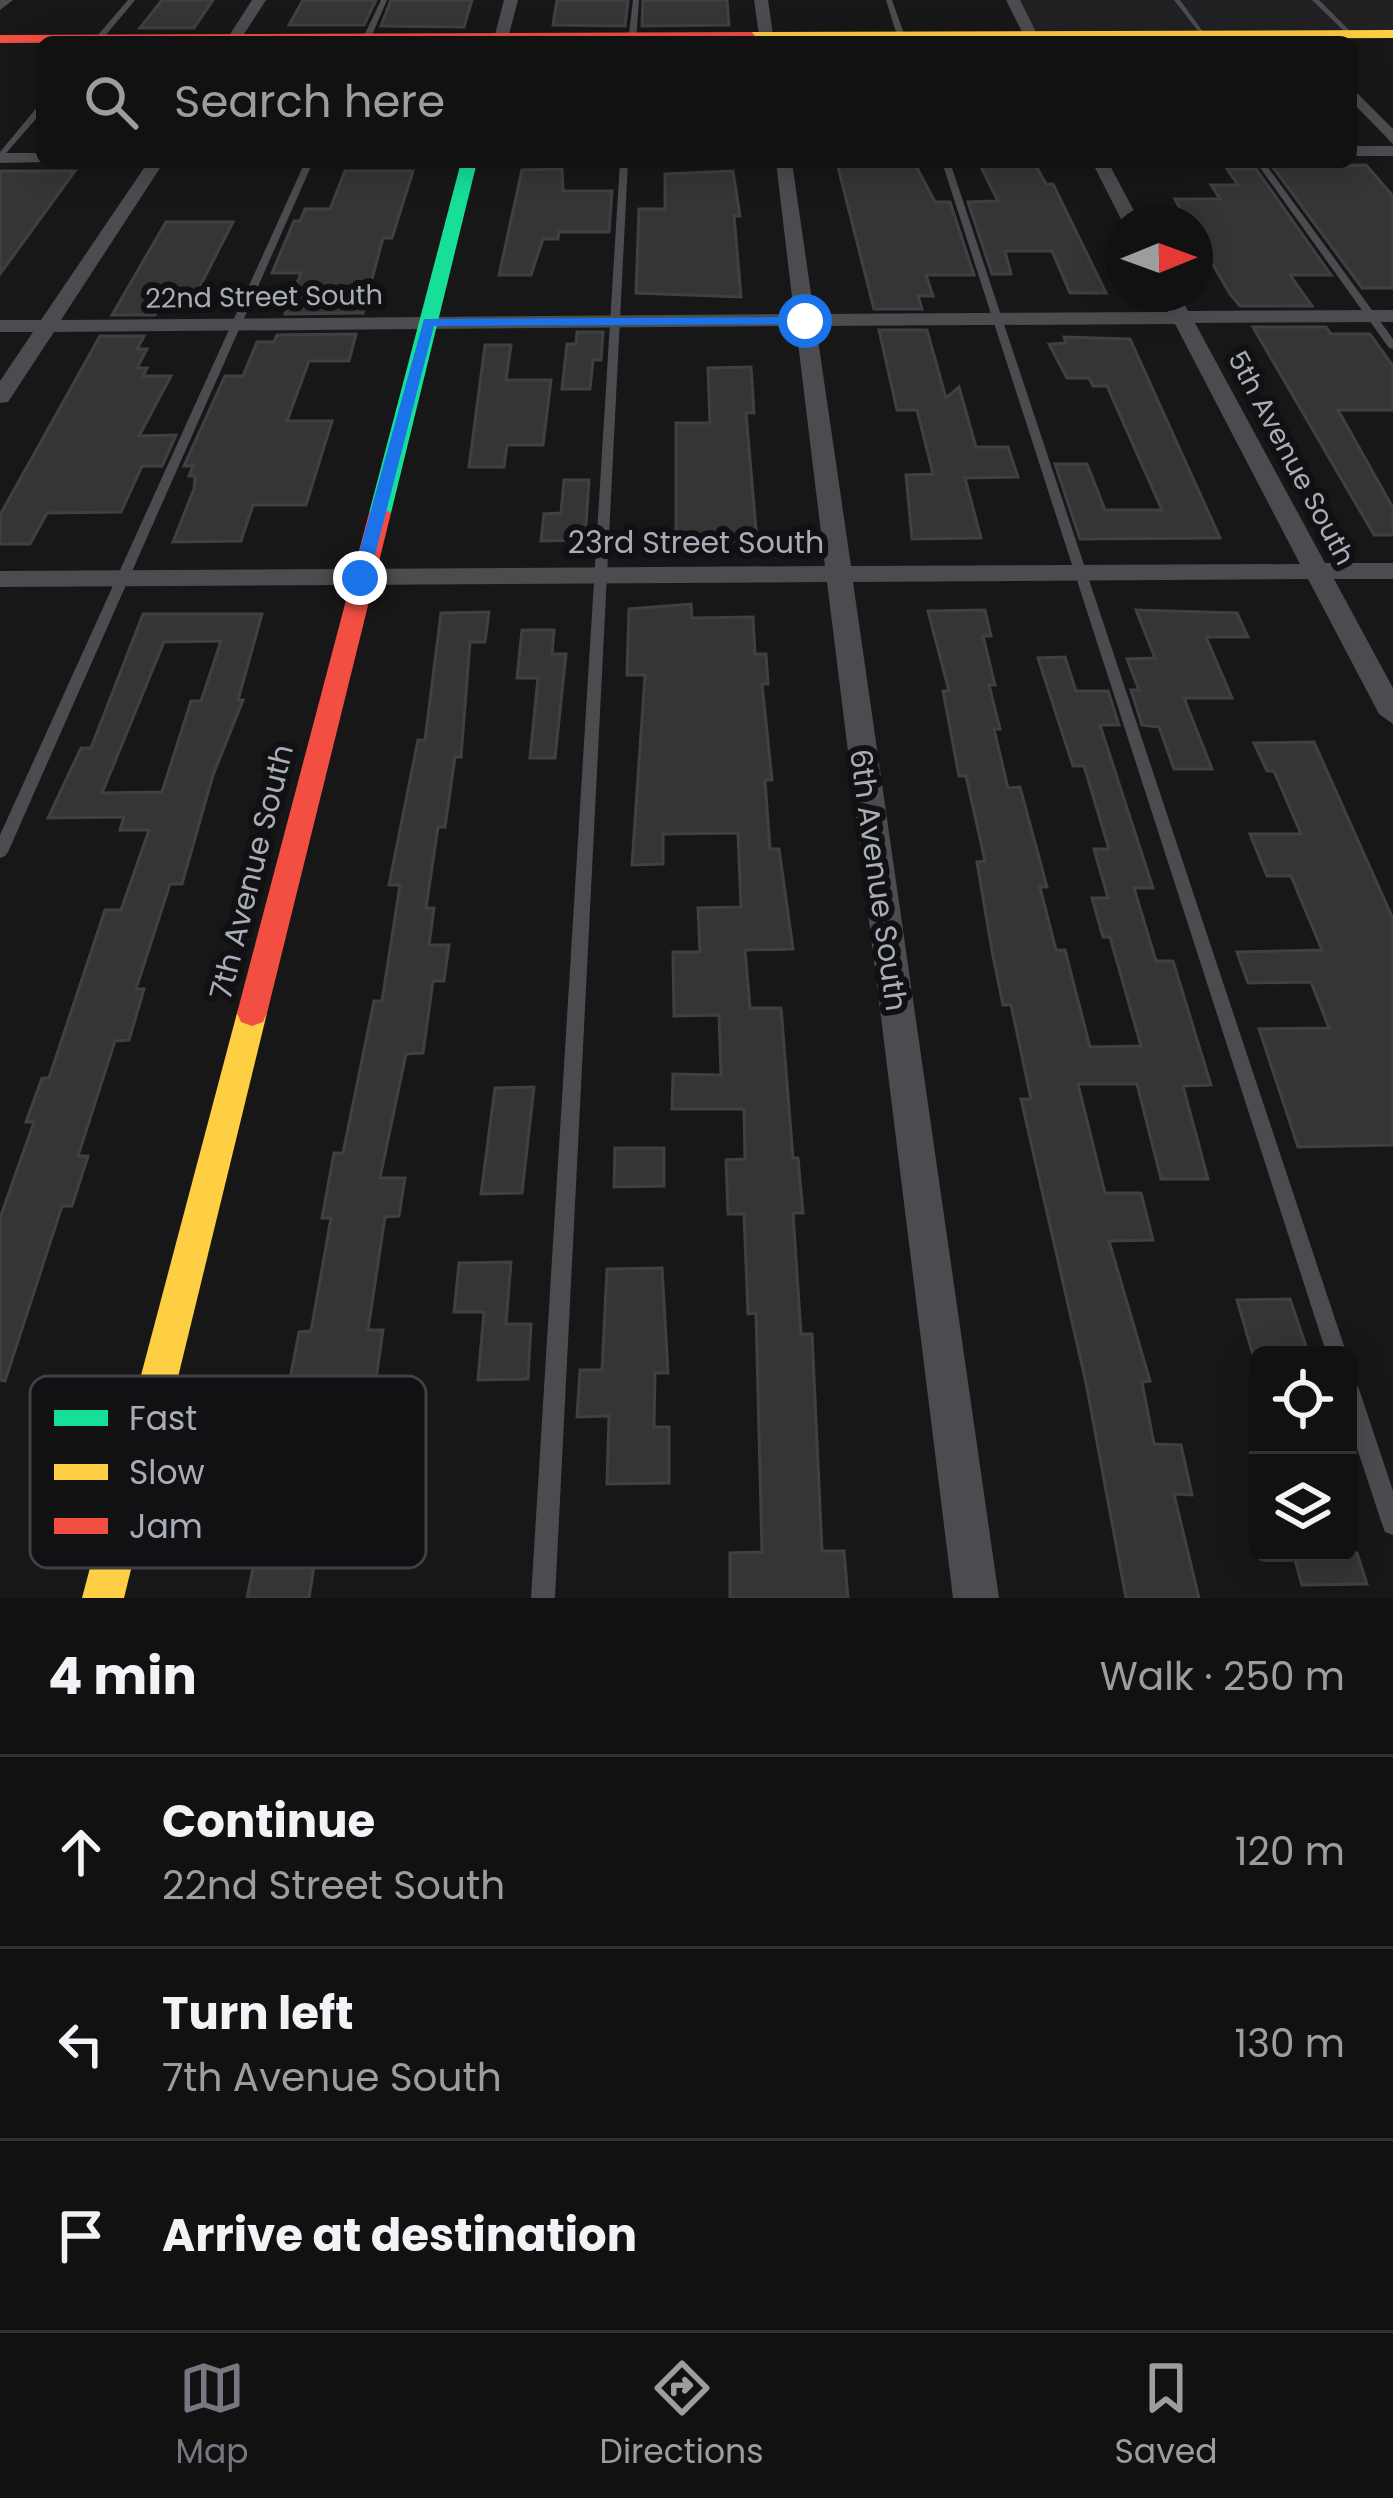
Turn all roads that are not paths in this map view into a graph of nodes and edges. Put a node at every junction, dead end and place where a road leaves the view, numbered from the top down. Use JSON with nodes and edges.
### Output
{"nodes":[{"id":1,"x":132,"y":0,"type":"edge"},
{"id":2,"x":259,"y":0,"type":"edge"},
{"id":3,"x":384,"y":0,"type":"edge"},
{"id":4,"x":511,"y":0,"type":"edge"},
{"id":5,"x":636,"y":0,"type":"edge"},
{"id":6,"x":761,"y":0,"type":"edge"},
{"id":7,"x":890,"y":0,"type":"edge"},
{"id":8,"x":1012,"y":0,"type":"edge"},
{"id":9,"x":1177,"y":0,"type":"edge"},
{"id":10,"x":1315,"y":0,"type":"edge"},
{"id":11,"x":1350,"y":34,"type":"junction"},
{"id":12,"x":1393,"y":34,"type":"edge"},
{"id":13,"x":1204,"y":35,"type":"junction"},
{"id":14,"x":101,"y":36,"type":"edge"},
{"id":15,"x":236,"y":36,"type":"edge"},
{"id":16,"x":368,"y":36,"type":"edge"},
{"id":17,"x":501,"y":36,"type":"edge"},
{"id":18,"x":632,"y":36,"type":"edge"},
{"id":19,"x":766,"y":36,"type":"edge"},
{"id":20,"x":901,"y":36,"type":"edge"},
{"id":21,"x":1031,"y":36,"type":"edge"},
{"id":22,"x":1195,"y":36,"type":"edge"},
{"id":23,"x":1237,"y":36,"type":"edge"},
{"id":24,"x":1326,"y":36,"type":"edge"},
{"id":25,"x":0,"y":40,"type":"edge"},
{"id":26,"x":36,"y":40,"type":"edge"},
{"id":27,"x":1357,"y":99,"type":"edge"},
{"id":28,"x":36,"y":114,"type":"edge"},
{"id":29,"x":1393,"y":139,"type":"edge"},
{"id":30,"x":1357,"y":151,"type":"edge"},
{"id":31,"x":1393,"y":151,"type":"edge"},
{"id":32,"x":0,"y":158,"type":"edge"},
{"id":33,"x":36,"y":158,"type":"edge"},
{"id":34,"x":152,"y":168,"type":"edge"},
{"id":35,"x":307,"y":168,"type":"edge"},
{"id":36,"x":468,"y":168,"type":"edge"},
{"id":37,"x":624,"y":168,"type":"edge"},
{"id":38,"x":785,"y":168,"type":"edge"},
{"id":39,"x":948,"y":168,"type":"edge"},
{"id":40,"x":1103,"y":168,"type":"edge"},
{"id":41,"x":1265,"y":168,"type":"edge"},
{"id":42,"x":1122,"y":204,"type":"edge"},
{"id":43,"x":1178,"y":312,"type":"edge"},
{"id":44,"x":1382,"y":316,"type":"edge"},
{"id":45,"x":1181,"y":318,"type":"junction"},
{"id":46,"x":996,"y":320,"type":"junction"},
{"id":47,"x":805,"y":321,"type":"junction"},
{"id":48,"x":429,"y":322,"type":"junction"},
{"id":49,"x":615,"y":322,"type":"junction"},
{"id":50,"x":239,"y":325,"type":"junction"},
{"id":51,"x":0,"y":326,"type":"edge"},
{"id":52,"x":47,"y":326,"type":"junction"},
{"id":53,"x":1393,"y":346,"type":"edge"},
{"id":54,"x":0,"y":398,"type":"edge"},
{"id":55,"x":1393,"y":572,"type":"edge"},
{"id":56,"x":1318,"y":573,"type":"junction"},
{"id":57,"x":1076,"y":574,"type":"junction"},
{"id":58,"x":836,"y":575,"type":"junction"},
{"id":59,"x":600,"y":577,"type":"junction"},
{"id":60,"x":360,"y":578,"type":"junction"},
{"id":61,"x":0,"y":579,"type":"edge"},
{"id":62,"x":124,"y":579,"type":"junction"},
{"id":63,"x":1393,"y":715,"type":"edge"},
{"id":64,"x":0,"y":852,"type":"edge"},
{"id":65,"x":1333,"y":1346,"type":"edge"},
{"id":66,"x":159,"y":1376,"type":"edge"},
{"id":67,"x":1357,"y":1416,"type":"edge"},
{"id":68,"x":1393,"y":1524,"type":"edge"},
{"id":69,"x":111,"y":1568,"type":"edge"},
{"id":70,"x":103,"y":1598,"type":"edge"},
{"id":71,"x":543,"y":1598,"type":"edge"},
{"id":72,"x":976,"y":1598,"type":"edge"}],
"edges":[{"from":1,"to":14,"type":"lane"},
{"from":2,"to":15,"type":"street"},
{"from":3,"to":16,"type":"lane"},
{"from":4,"to":17,"type":"street"},
{"from":5,"to":18,"type":"lane"},
{"from":6,"to":19,"type":"street"},
{"from":7,"to":20,"type":"lane"},
{"from":8,"to":21,"type":"street"},
{"from":9,"to":13,"type":"lane"},
{"from":10,"to":11,"type":"lane"},
{"from":11,"to":12,"type":"street"},
{"from":11,"to":24,"type":"street"},
{"from":13,"to":22,"type":"street"},
{"from":13,"to":23,"type":"street"},
{"from":25,"to":26,"type":"street"},
{"from":27,"to":29,"type":"street"},
{"from":28,"to":32,"type":"lane"},
{"from":30,"to":31,"type":"street"},
{"from":32,"to":33,"type":"street"},
{"from":34,"to":52,"type":"street"},
{"from":35,"to":50,"type":"lane"},
{"from":36,"to":48,"type":"street","name":"7th Avenue South"},
{"from":37,"to":49,"type":"lane"},
{"from":38,"to":47,"type":"street","name":"6th Avenue South"},
{"from":39,"to":46,"type":"lane"},
{"from":40,"to":42,"type":"street"},
{"from":41,"to":44,"type":"lane"},
{"from":43,"to":45,"type":"street","name":"5th Avenue South"},
{"from":44,"to":45,"type":"street","name":"22nd Street South"},
{"from":44,"to":53,"type":"lane"},
{"from":45,"to":46,"type":"street","name":"22nd Street South"},
{"from":45,"to":56,"type":"street","name":"5th Avenue South"},
{"from":46,"to":47,"type":"street","name":"22nd Street South"},
{"from":46,"to":57,"type":"lane"},
{"from":47,"to":49,"type":"street","name":"22nd Street South"},
{"from":47,"to":58,"type":"street","name":"6th Avenue South"},
{"from":48,"to":49,"type":"street","name":"22nd Street South"},
{"from":48,"to":50,"type":"street","name":"22nd Street South"},
{"from":48,"to":60,"type":"street","name":"7th Avenue South"},
{"from":49,"to":59,"type":"lane"},
{"from":50,"to":52,"type":"street","name":"22nd Street South"},
{"from":50,"to":62,"type":"lane"},
{"from":51,"to":52,"type":"street","name":"22nd Street South"},
{"from":52,"to":54,"type":"street"},
{"from":55,"to":56,"type":"street","name":"23rd Street South"},
{"from":56,"to":57,"type":"street","name":"23rd Street South"},
{"from":56,"to":63,"type":"street","name":"5th Avenue South"},
{"from":57,"to":58,"type":"street","name":"23rd Street South"},
{"from":57,"to":65,"type":"lane"},
{"from":58,"to":59,"type":"street","name":"23rd Street South"},
{"from":58,"to":72,"type":"street","name":"6th Avenue South"},
{"from":59,"to":60,"type":"street","name":"23rd Street South"},
{"from":59,"to":71,"type":"lane"},
{"from":60,"to":62,"type":"street","name":"23rd Street South"},
{"from":60,"to":66,"type":"street","name":"7th Avenue South"},
{"from":61,"to":62,"type":"street","name":"23rd Street South"},
{"from":62,"to":64,"type":"lane"},
{"from":67,"to":68,"type":"lane"},
{"from":69,"to":70,"type":"street","name":"7th Avenue South"}]}
